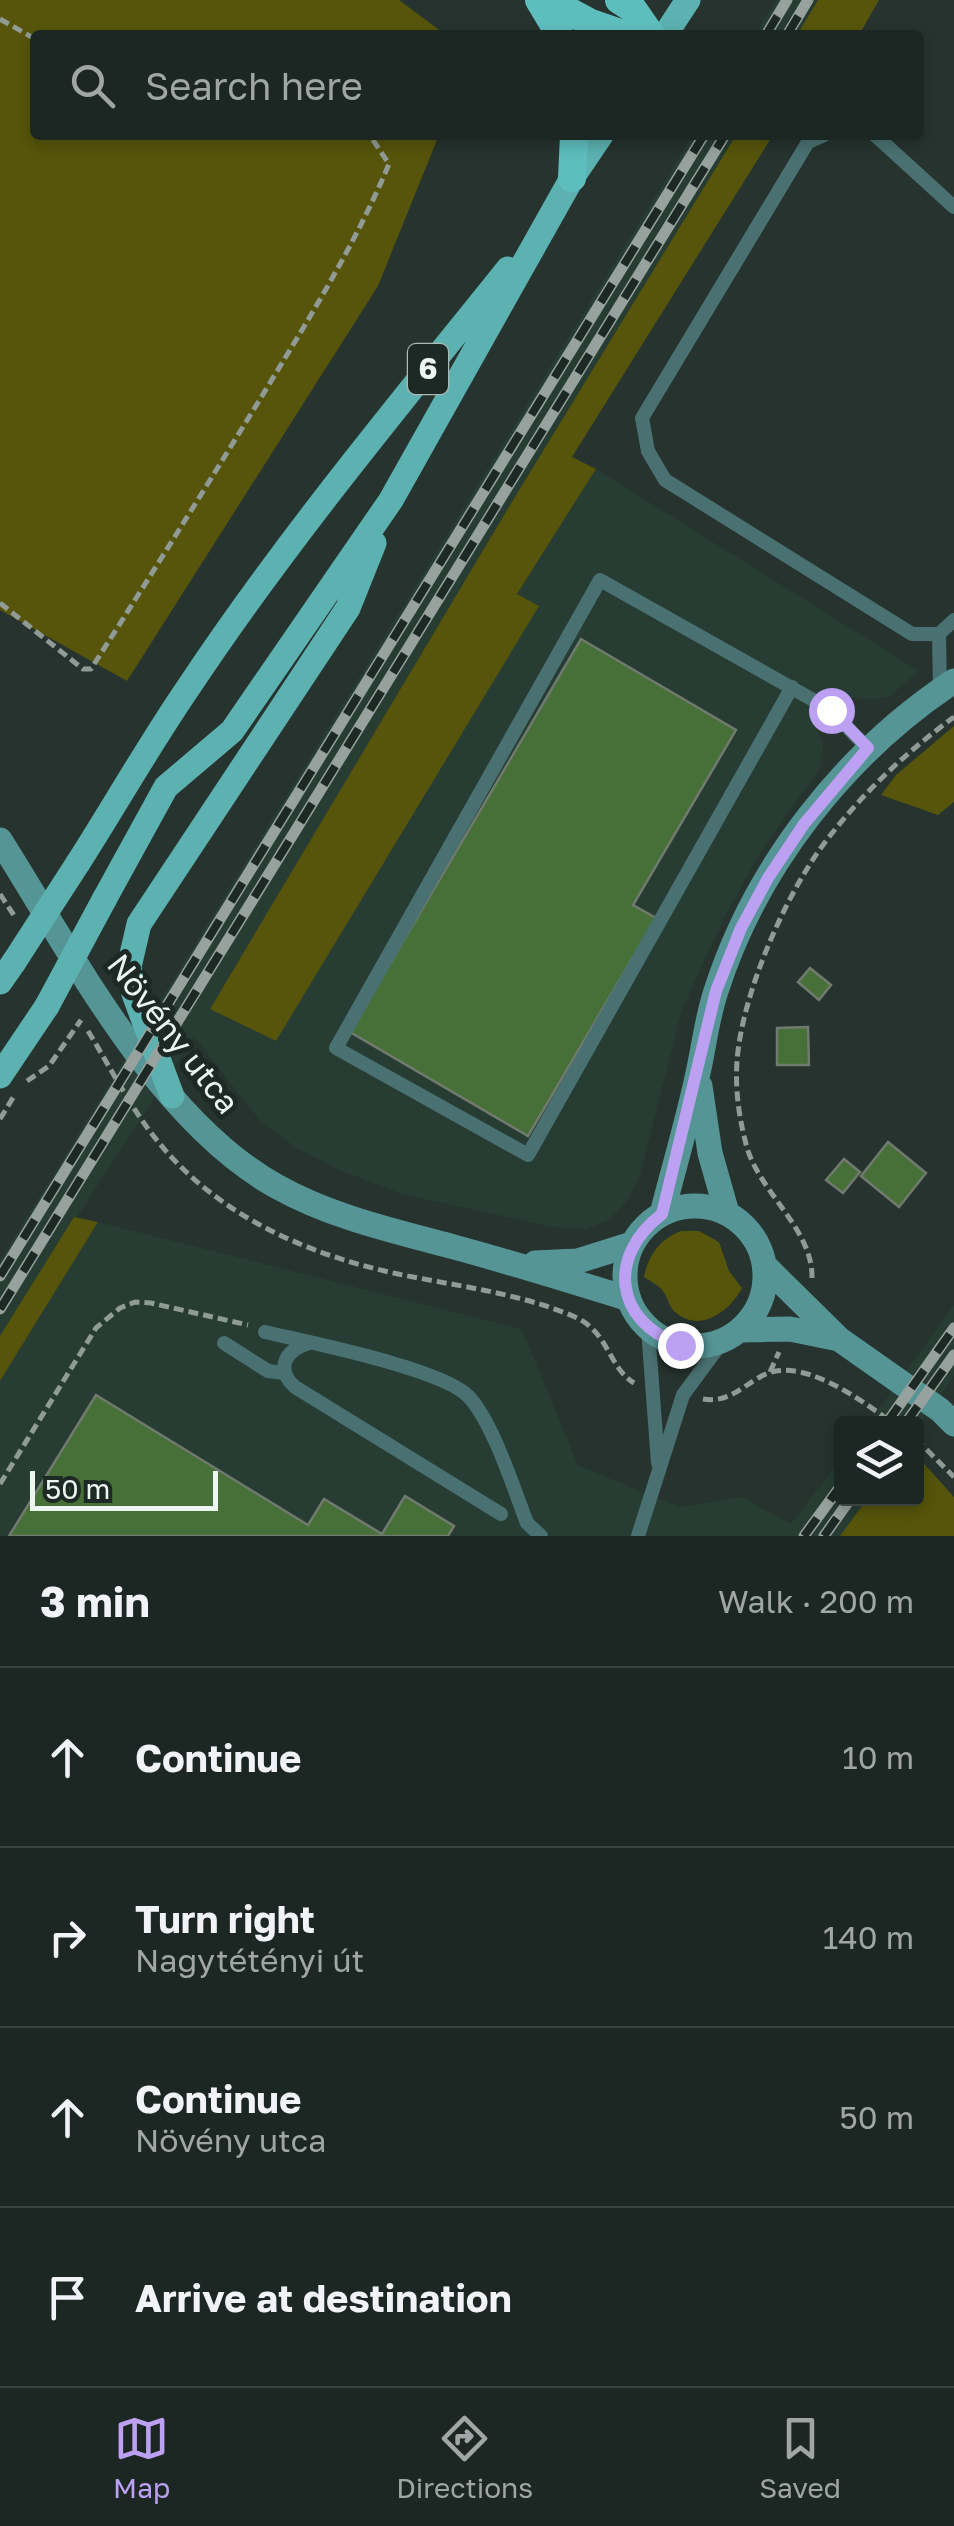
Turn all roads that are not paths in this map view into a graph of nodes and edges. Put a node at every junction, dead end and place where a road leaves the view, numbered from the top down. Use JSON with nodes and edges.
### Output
{"nodes":[{"id":1,"x":538,"y":0,"type":"edge"},
{"id":2,"x":548,"y":0,"type":"edge"},
{"id":3,"x":620,"y":0,"type":"edge"},
{"id":4,"x":688,"y":0,"type":"edge"},
{"id":5,"x":557,"y":30,"type":"edge"},
{"id":6,"x":611,"y":30,"type":"edge"},
{"id":7,"x":647,"y":30,"type":"edge"},
{"id":8,"x":669,"y":30,"type":"edge"},
{"id":9,"x":574,"y":140,"type":"edge"},
{"id":10,"x":598,"y":140,"type":"edge"},
{"id":11,"x":813,"y":140,"type":"edge"},
{"id":12,"x":881,"y":140,"type":"edge"},
{"id":13,"x":572,"y":178,"type":"junction"},
{"id":14,"x":558,"y":207,"type":"junction"},
{"id":15,"x":954,"y":207,"type":"edge"},
{"id":16,"x":391,"y":500,"type":"junction"},
{"id":17,"x":954,"y":620,"type":"edge"},
{"id":18,"x":939,"y":634,"type":"junction"},
{"id":19,"x":947,"y":686,"type":"edge"},
{"id":20,"x":792,"y":687,"type":"junction"},
{"id":21,"x":868,"y":748,"type":"junction"},
{"id":22,"x":0,"y":840,"type":"edge"},
{"id":23,"x":7,"y":972,"type":"edge"},
{"id":24,"x":698,"y":1072,"type":"junction"},
{"id":25,"x":0,"y":1076,"type":"edge"},
{"id":26,"x":172,"y":1096,"type":"junction"},
{"id":27,"x":727,"y":1212,"type":"junction"},
{"id":28,"x":662,"y":1214,"type":"junction"},
{"id":29,"x":632,"y":1244,"type":"junction"},
{"id":30,"x":516,"y":1264,"type":"junction"},
{"id":31,"x":766,"y":1267,"type":"junction"},
{"id":32,"x":628,"y":1300,"type":"junction"},
{"id":33,"x":648,"y":1329,"type":"junction"},
{"id":34,"x":265,"y":1332,"type":"road end"},
{"id":35,"x":732,"y":1336,"type":"junction"},
{"id":36,"x":839,"y":1339,"type":"junction"},
{"id":37,"x":224,"y":1343,"type":"dead end"},
{"id":38,"x":309,"y":1343,"type":"junction"},
{"id":39,"x":284,"y":1373,"type":"junction"},
{"id":40,"x":954,"y":1424,"type":"edge"},
{"id":41,"x":659,"y":1475,"type":"junction"},
{"id":42,"x":501,"y":1514,"type":"dead end"},
{"id":43,"x":541,"y":1536,"type":"edge"},
{"id":44,"x":638,"y":1536,"type":"edge"}],
"edges":[{"from":1,"to":5,"type":"highway"},
{"from":2,"to":6,"type":"highway"},
{"from":3,"to":7,"type":"highway"},
{"from":4,"to":8,"type":"main road"},
{"from":9,"to":13,"type":"highway"},
{"from":10,"to":13,"type":"main road","number":"6"},
{"from":11,"to":18,"type":"lane"},
{"from":12,"to":15,"type":"lane"},
{"from":13,"to":14,"type":"main road","number":"6"},
{"from":14,"to":16,"type":"main road","number":"6"},
{"from":14,"to":23,"type":"main road","number":"6","bridge":true},
{"from":16,"to":25,"type":"main road","number":"6","bridge":true},
{"from":16,"to":26,"type":"main road"},
{"from":17,"to":18,"type":"lane"},
{"from":18,"to":19,"type":"lane"},
{"from":19,"to":21,"type":"main road"},
{"from":20,"to":20,"type":"lane"},
{"from":20,"to":21,"type":"lane"},
{"from":21,"to":24,"type":"main road"},
{"from":22,"to":26,"type":"main road","name":"Növény utca"},
{"from":24,"to":27,"type":"main road"},
{"from":24,"to":28,"type":"main road"},
{"from":26,"to":30,"type":"main road","name":"Növény utca"},
{"from":27,"to":28,"type":"main road"},
{"from":27,"to":31,"type":"main road"},
{"from":28,"to":29,"type":"main road","name":"Növény utca"},
{"from":29,"to":30,"type":"main road","name":"Növény utca"},
{"from":29,"to":32,"type":"main road"},
{"from":30,"to":32,"type":"main road","name":"Növény utca"},
{"from":31,"to":35,"type":"main road"},
{"from":31,"to":36,"type":"main road"},
{"from":32,"to":33,"type":"main road"},
{"from":33,"to":35,"type":"main road"},
{"from":33,"to":41,"type":"lane"},
{"from":34,"to":38,"type":"lane"},
{"from":35,"to":36,"type":"main road"},
{"from":35,"to":41,"type":"lane"},
{"from":36,"to":40,"type":"main road"},
{"from":37,"to":39,"type":"lane"},
{"from":38,"to":39,"type":"lane"},
{"from":38,"to":43,"type":"lane"},
{"from":39,"to":42,"type":"lane"},
{"from":41,"to":44,"type":"lane"}]}
